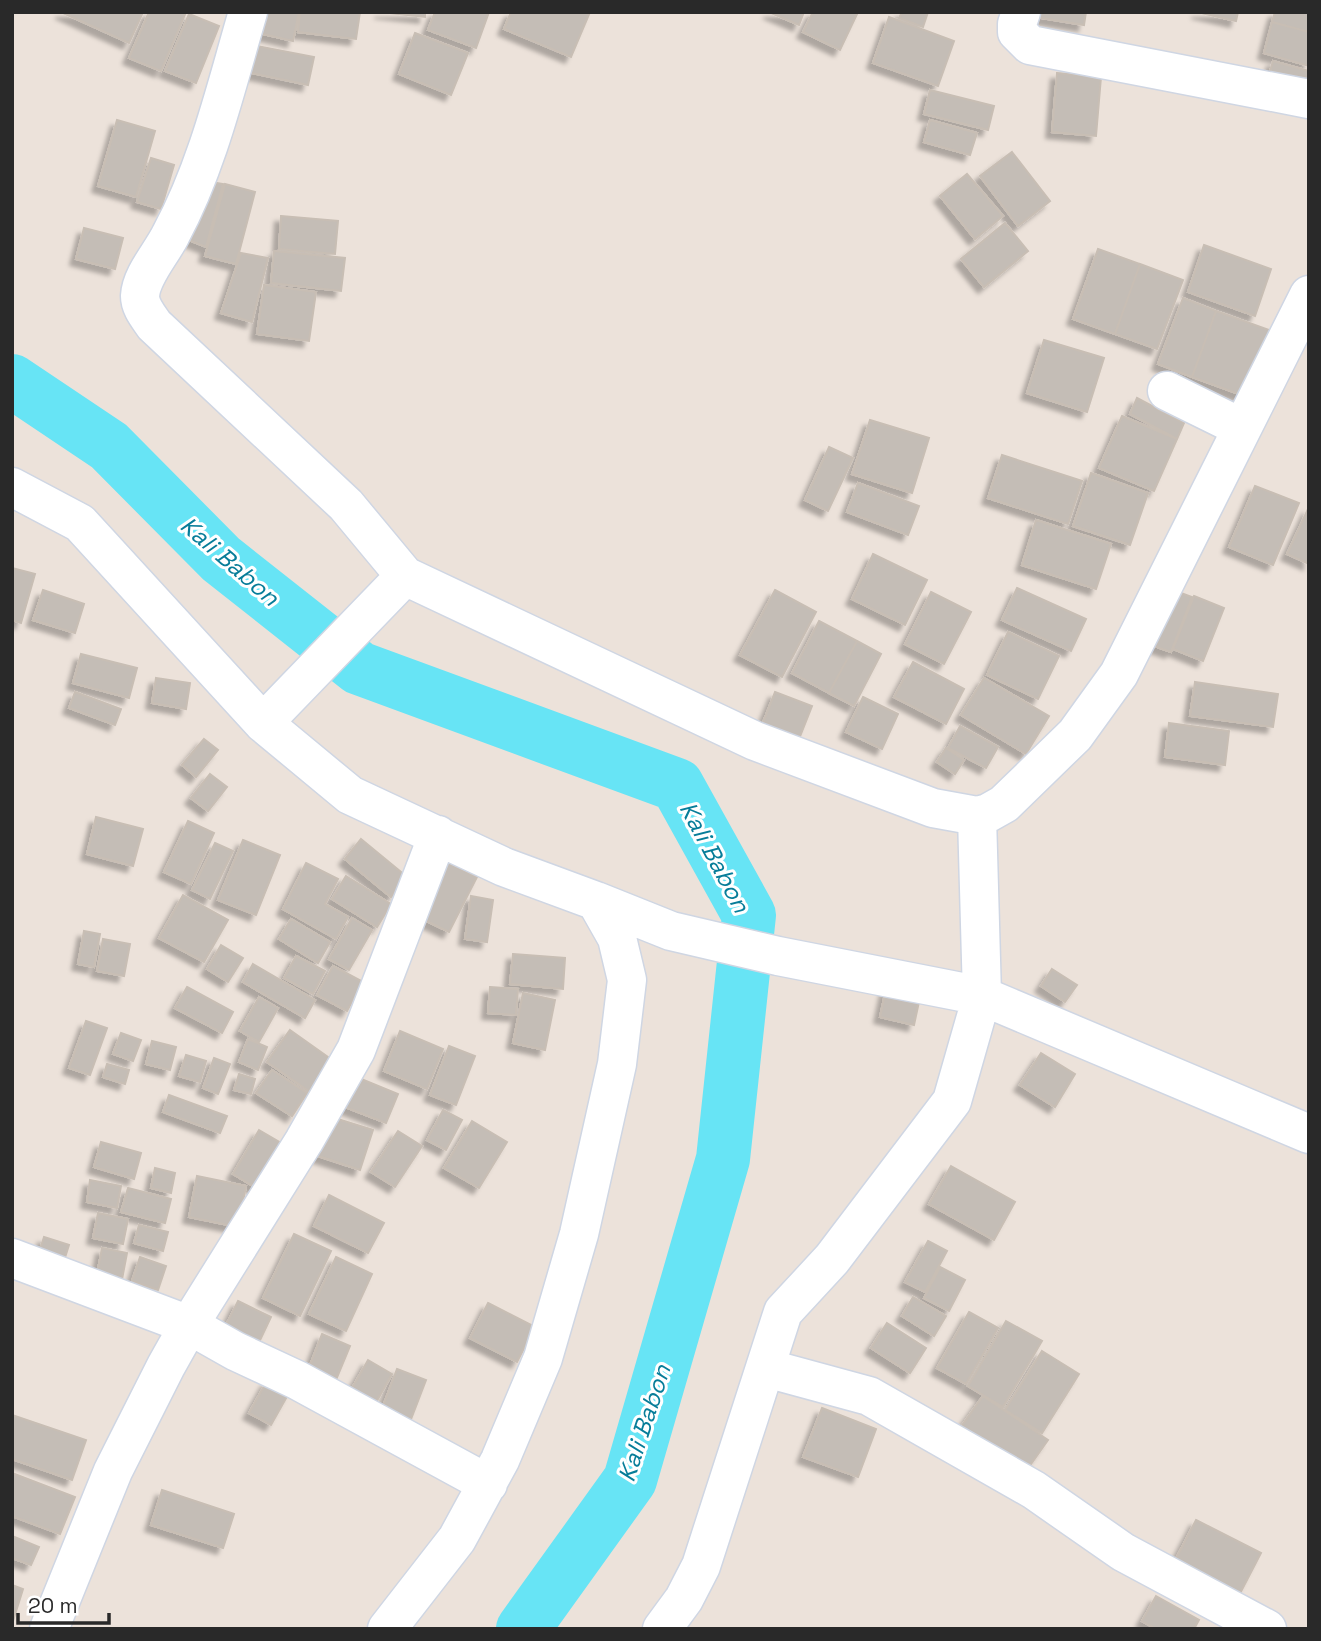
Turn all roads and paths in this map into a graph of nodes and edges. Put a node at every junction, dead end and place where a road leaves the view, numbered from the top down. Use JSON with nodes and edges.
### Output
{"nodes":[{"id":1,"x":248,"y":12,"type":"edge"},
{"id":2,"x":1021,"y":12,"type":"edge"},
{"id":3,"x":1309,"y":99,"type":"edge"},
{"id":4,"x":1304,"y":316,"type":"edge"},
{"id":5,"x":1167,"y":390,"type":"dead end"},
{"id":6,"x":1242,"y":428,"type":"junction"},
{"id":7,"x":12,"y":487,"type":"edge"},
{"id":8,"x":398,"y":584,"type":"junction"},
{"id":9,"x":273,"y":713,"type":"junction"},
{"id":10,"x":977,"y":817,"type":"junction"},
{"id":11,"x":438,"y":835,"type":"junction"},
{"id":12,"x":596,"y":901,"type":"junction"},
{"id":13,"x":982,"y":996,"type":"junction"},
{"id":14,"x":1309,"y":1133,"type":"edge"},
{"id":15,"x":12,"y":1258,"type":"edge"},
{"id":16,"x":189,"y":1325,"type":"junction"},
{"id":17,"x":766,"y":1368,"type":"junction"},
{"id":18,"x":488,"y":1484,"type":"junction"},
{"id":19,"x":49,"y":1629,"type":"edge"},
{"id":20,"x":387,"y":1629,"type":"edge"},
{"id":21,"x":663,"y":1629,"type":"edge"},
{"id":22,"x":1267,"y":1629,"type":"edge"}],
"edges":[{"from":1,"to":8,"type":"street"},
{"from":2,"to":3,"type":"street"},
{"from":4,"to":6,"type":"street"},
{"from":5,"to":6,"type":"street"},
{"from":6,"to":10,"type":"street"},
{"from":7,"to":9,"type":"street"},
{"from":8,"to":9,"type":"street"},
{"from":8,"to":10,"type":"street"},
{"from":9,"to":11,"type":"street"},
{"from":10,"to":13,"type":"street"},
{"from":11,"to":12,"type":"street"},
{"from":11,"to":16,"type":"street"},
{"from":12,"to":13,"type":"street"},
{"from":12,"to":18,"type":"street"},
{"from":13,"to":14,"type":"street"},
{"from":13,"to":17,"type":"street"},
{"from":15,"to":16,"type":"street"},
{"from":16,"to":18,"type":"street"},
{"from":16,"to":19,"type":"street"},
{"from":17,"to":21,"type":"street"},
{"from":17,"to":22,"type":"street"},
{"from":18,"to":20,"type":"street"}]}
